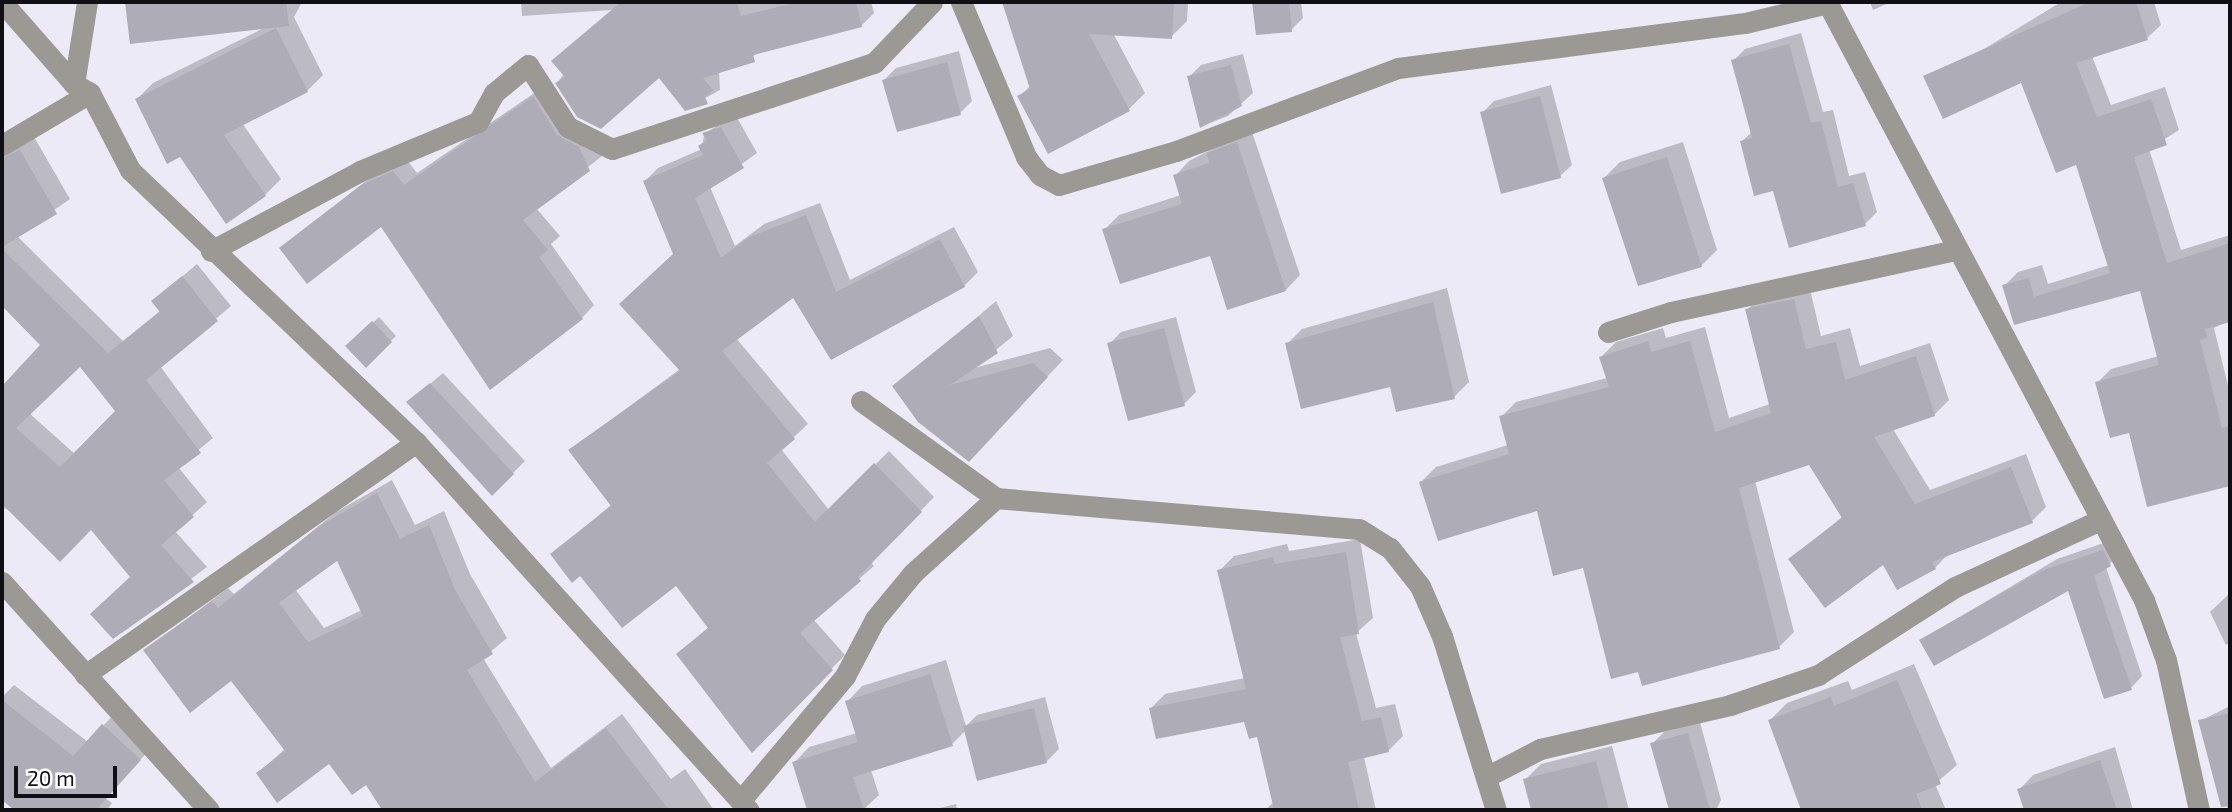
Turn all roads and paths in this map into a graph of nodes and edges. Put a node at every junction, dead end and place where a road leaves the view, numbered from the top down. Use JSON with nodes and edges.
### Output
{"nodes":[{"id":1,"x":2,"y":2,"type":"edge"},
{"id":2,"x":87,"y":2,"type":"edge"},
{"id":3,"x":932,"y":2,"type":"edge"},
{"id":4,"x":961,"y":2,"type":"edge"},
{"id":5,"x":1828,"y":3,"type":"edge"},
{"id":6,"x":82,"y":88,"type":"junction"},
{"id":7,"x":2,"y":145,"type":"edge"},
{"id":8,"x":1955,"y":250,"type":"junction"},
{"id":9,"x":211,"y":251,"type":"junction"},
{"id":10,"x":1608,"y":332,"type":"dead end"},
{"id":11,"x":861,"y":401,"type":"dead end"},
{"id":12,"x":415,"y":442,"type":"junction"},
{"id":13,"x":996,"y":498,"type":"junction"},
{"id":14,"x":2098,"y":521,"type":"junction"},
{"id":15,"x":2,"y":582,"type":"edge"},
{"id":16,"x":85,"y":676,"type":"junction"},
{"id":17,"x":1488,"y":776,"type":"junction"},
{"id":18,"x":745,"y":805,"type":"edge"},
{"id":19,"x":209,"y":810,"type":"edge"},
{"id":20,"x":1496,"y":810,"type":"edge"},
{"id":21,"x":2199,"y":810,"type":"edge"}],
"edges":[{"from":1,"to":6,"type":"street"},
{"from":2,"to":6,"type":"street"},
{"from":3,"to":9,"type":"street"},
{"from":4,"to":5,"type":"street"},
{"from":5,"to":8,"type":"street"},
{"from":6,"to":7,"type":"street"},
{"from":6,"to":9,"type":"street"},
{"from":8,"to":10,"type":"street"},
{"from":8,"to":14,"type":"street"},
{"from":9,"to":12,"type":"street"},
{"from":11,"to":13,"type":"street"},
{"from":12,"to":16,"type":"street"},
{"from":12,"to":18,"type":"street"},
{"from":13,"to":17,"type":"street"},
{"from":13,"to":18,"type":"street"},
{"from":14,"to":17,"type":"street"},
{"from":14,"to":21,"type":"street"},
{"from":15,"to":16,"type":"street"},
{"from":16,"to":19,"type":"street"},
{"from":17,"to":20,"type":"street"}]}
